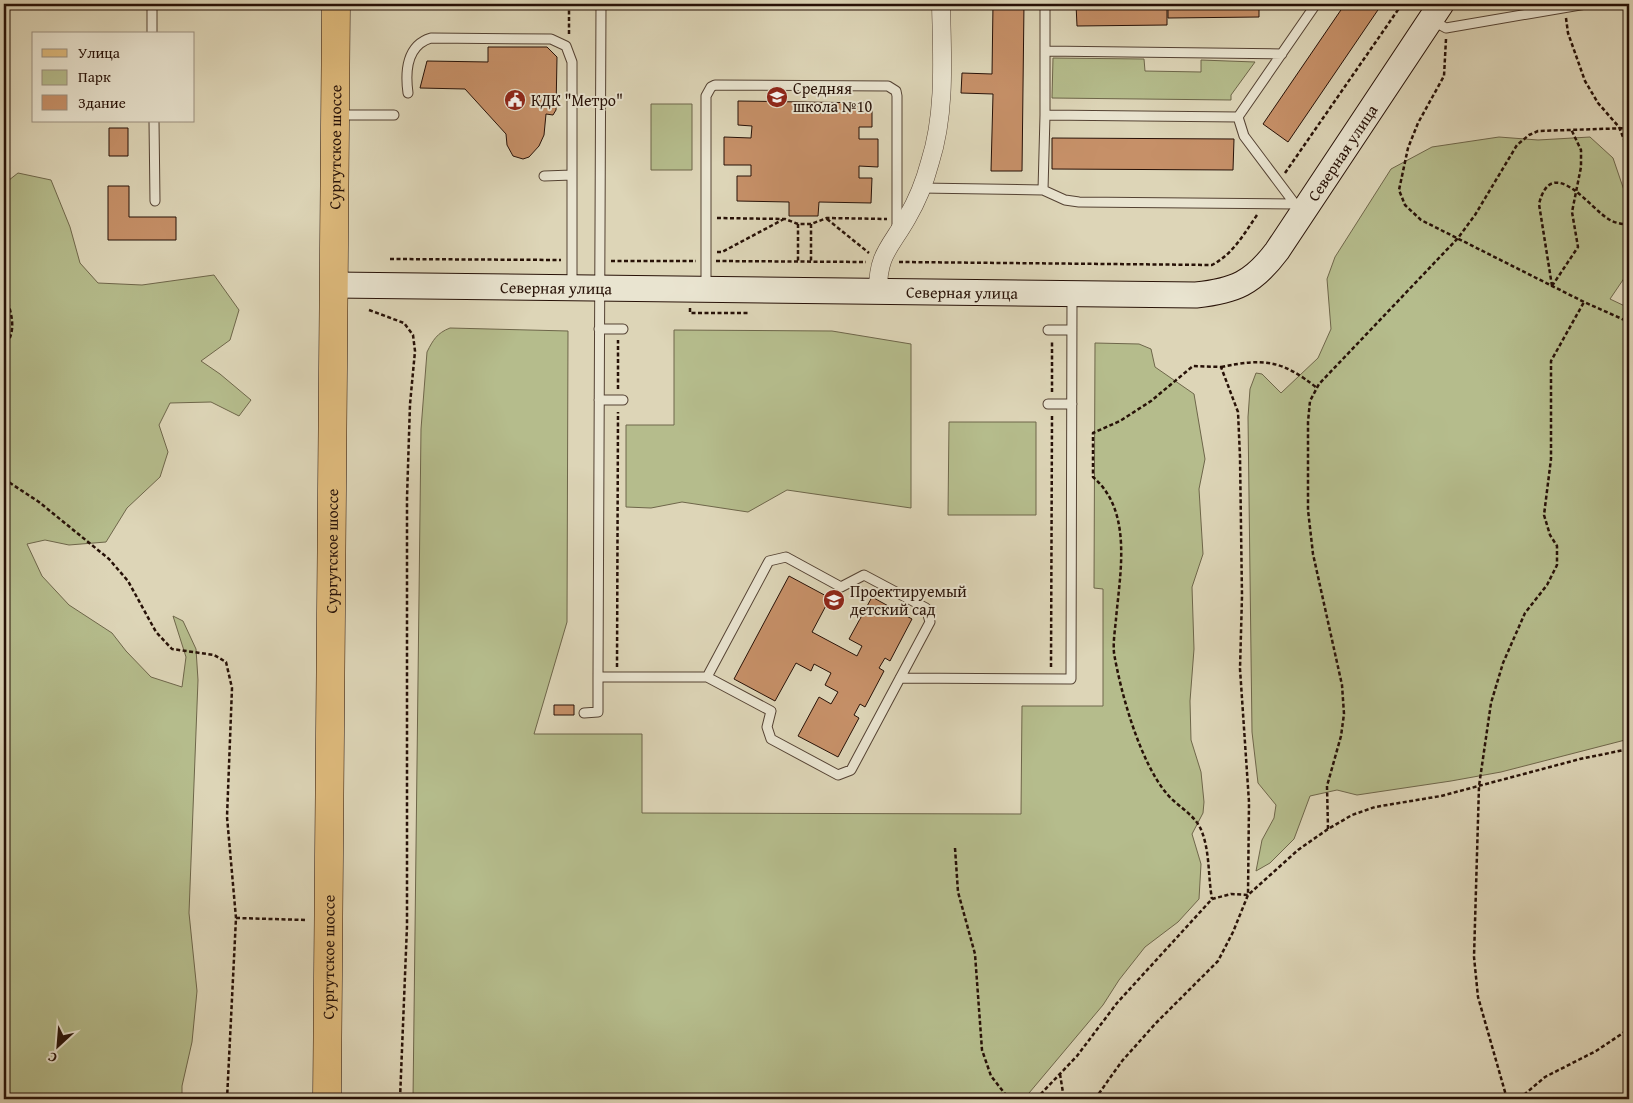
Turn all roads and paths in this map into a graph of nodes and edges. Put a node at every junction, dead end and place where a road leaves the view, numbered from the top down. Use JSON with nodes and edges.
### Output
{"nodes":[{"id":1,"x":152,"y":4,"type":"edge"},
{"id":2,"x":336,"y":4,"type":"edge"},
{"id":3,"x":601,"y":4,"type":"edge"},
{"id":4,"x":942,"y":4,"type":"edge"},
{"id":5,"x":1045,"y":4,"type":"edge"},
{"id":6,"x":1316,"y":4,"type":"edge"},
{"id":7,"x":1402,"y":4,"type":"edge"},
{"id":8,"x":1586,"y":4,"type":"edge"},
{"id":9,"x":1565,"y":7,"type":"junction"},
{"id":10,"x":1439,"y":17,"type":"edge"},
{"id":11,"x":152,"y":32,"type":"edge"},
{"id":12,"x":1045,"y":51,"type":"junction"},
{"id":13,"x":1282,"y":54,"type":"junction"},
{"id":14,"x":408,"y":93,"type":"dead end"},
{"id":15,"x":336,"y":115,"type":"junction"},
{"id":16,"x":394,"y":115,"type":"dead end"},
{"id":17,"x":1045,"y":115,"type":"junction"},
{"id":18,"x":1238,"y":117,"type":"junction"},
{"id":19,"x":154,"y":122,"type":"edge"},
{"id":20,"x":1619,"y":127,"type":"junction"},
{"id":21,"x":1629,"y":128,"type":"edge"},
{"id":22,"x":1571,"y":129,"type":"junction"},
{"id":23,"x":1629,"y":152,"type":"edge"},
{"id":24,"x":544,"y":176,"type":"dead end"},
{"id":25,"x":572,"y":176,"type":"junction"},
{"id":26,"x":1279,"y":182,"type":"junction"},
{"id":27,"x":921,"y":188,"type":"junction"},
{"id":28,"x":1043,"y":190,"type":"junction"},
{"id":29,"x":1576,"y":190,"type":"junction"},
{"id":30,"x":155,"y":201,"type":"dead end"},
{"id":31,"x":1264,"y":204,"type":"junction"},
{"id":32,"x":1299,"y":207,"type":"junction"},
{"id":33,"x":706,"y":218,"type":"junction"},
{"id":34,"x":827,"y":218,"type":"junction"},
{"id":35,"x":785,"y":219,"type":"junction"},
{"id":36,"x":798,"y":224,"type":"junction"},
{"id":37,"x":811,"y":224,"type":"junction"},
{"id":38,"x":1629,"y":225,"type":"edge"},
{"id":39,"x":897,"y":227,"type":"junction"},
{"id":40,"x":1458,"y":238,"type":"junction"},
{"id":41,"x":706,"y":256,"type":"junction"},
{"id":42,"x":390,"y":259,"type":"dead end"},
{"id":43,"x":572,"y":260,"type":"junction"},
{"id":44,"x":599,"y":261,"type":"junction"},
{"id":45,"x":798,"y":261,"type":"junction"},
{"id":46,"x":811,"y":261,"type":"junction"},
{"id":47,"x":880,"y":262,"type":"junction"},
{"id":48,"x":334,"y":285,"type":"junction"},
{"id":49,"x":1552,"y":286,"type":"junction"},
{"id":50,"x":572,"y":288,"type":"junction"},
{"id":51,"x":599,"y":288,"type":"junction"},
{"id":52,"x":706,"y":289,"type":"junction"},
{"id":53,"x":4,"y":290,"type":"edge"},
{"id":54,"x":878,"y":290,"type":"junction"},
{"id":55,"x":1072,"y":293,"type":"junction"},
{"id":56,"x":1584,"y":302,"type":"junction"},
{"id":57,"x":369,"y":310,"type":"dead end"},
{"id":58,"x":1629,"y":322,"type":"edge"},
{"id":59,"x":599,"y":329,"type":"junction"},
{"id":60,"x":621,"y":329,"type":"joint"},
{"id":61,"x":1050,"y":330,"type":"joint"},
{"id":62,"x":1072,"y":330,"type":"junction"},
{"id":63,"x":4,"y":347,"type":"edge"},
{"id":64,"x":1221,"y":367,"type":"junction"},
{"id":65,"x":1317,"y":388,"type":"junction"},
{"id":66,"x":598,"y":400,"type":"junction"},
{"id":67,"x":620,"y":400,"type":"junction"},
{"id":68,"x":1050,"y":404,"type":"junction"},
{"id":69,"x":1072,"y":404,"type":"junction"},
{"id":70,"x":4,"y":479,"type":"edge"},
{"id":71,"x":598,"y":677,"type":"junction"},
{"id":72,"x":616,"y":677,"type":"junction"},
{"id":73,"x":707,"y":677,"type":"junction"},
{"id":74,"x":900,"y":678,"type":"junction"},
{"id":75,"x":1051,"y":679,"type":"junction"},
{"id":76,"x":584,"y":712,"type":"dead end"},
{"id":77,"x":1629,"y":749,"type":"edge"},
{"id":78,"x":1479,"y":786,"type":"junction"},
{"id":79,"x":1328,"y":829,"type":"junction"},
{"id":80,"x":955,"y":848,"type":"dead end"},
{"id":81,"x":1248,"y":895,"type":"junction"},
{"id":82,"x":1212,"y":899,"type":"junction"},
{"id":83,"x":236,"y":918,"type":"junction"},
{"id":84,"x":329,"y":921,"type":"junction"},
{"id":85,"x":1629,"y":1029,"type":"edge"},
{"id":86,"x":1060,"y":1074,"type":"junction"},
{"id":87,"x":227,"y":1099,"type":"edge"},
{"id":88,"x":327,"y":1099,"type":"edge"},
{"id":89,"x":400,"y":1099,"type":"edge"},
{"id":90,"x":1009,"y":1099,"type":"edge"},
{"id":91,"x":1036,"y":1099,"type":"edge"},
{"id":92,"x":1064,"y":1099,"type":"edge"},
{"id":93,"x":1095,"y":1099,"type":"edge"},
{"id":94,"x":1508,"y":1099,"type":"edge"},
{"id":95,"x":1519,"y":1099,"type":"edge"}],
"edges":[{"from":1,"to":11,"type":"lane"},
{"from":2,"to":15,"type":"main road","name":"Сургутское шоссе"},
{"from":3,"to":44,"type":"lane"},
{"from":4,"to":27,"type":"street"},
{"from":5,"to":12,"type":"lane"},
{"from":6,"to":13,"type":"lane"},
{"from":7,"to":26,"type":"path"},
{"from":8,"to":9,"type":"lane"},
{"from":9,"to":10,"type":"lane"},
{"from":9,"to":20,"type":"path"},
{"from":10,"to":32,"type":"street","name":"Северная улица"},
{"from":10,"to":40,"type":"path"},
{"from":12,"to":13,"type":"lane"},
{"from":12,"to":17,"type":"lane"},
{"from":13,"to":18,"type":"lane"},
{"from":14,"to":25,"type":"lane"},
{"from":15,"to":16,"type":"lane"},
{"from":15,"to":48,"type":"main road","name":"Сургутское шоссе"},
{"from":17,"to":18,"type":"lane"},
{"from":17,"to":28,"type":"lane"},
{"from":18,"to":26,"type":"lane"},
{"from":19,"to":30,"type":"lane"},
{"from":20,"to":21,"type":"path"},
{"from":20,"to":22,"type":"path"},
{"from":20,"to":23,"type":"path"},
{"from":22,"to":29,"type":"path"},
{"from":22,"to":40,"type":"path"},
{"from":24,"to":25,"type":"lane"},
{"from":25,"to":43,"type":"lane"},
{"from":26,"to":32,"type":"lane"},
{"from":27,"to":28,"type":"lane"},
{"from":27,"to":39,"type":"street"},
{"from":28,"to":31,"type":"lane"},
{"from":29,"to":38,"type":"path"},
{"from":29,"to":49,"type":"path"},
{"from":29,"to":49,"type":"path"},
{"from":31,"to":32,"type":"lane"},
{"from":31,"to":47,"type":"path"},
{"from":32,"to":55,"type":"street","name":"Северная улица"},
{"from":33,"to":35,"type":"path"},
{"from":33,"to":39,"type":"lane"},
{"from":33,"to":41,"type":"lane"},
{"from":34,"to":37,"type":"path"},
{"from":34,"to":39,"type":"path"},
{"from":34,"to":47,"type":"path"},
{"from":35,"to":36,"type":"path"},
{"from":35,"to":41,"type":"path"},
{"from":36,"to":37,"type":"path"},
{"from":36,"to":45,"type":"path"},
{"from":37,"to":46,"type":"path"},
{"from":39,"to":47,"type":"street"},
{"from":40,"to":49,"type":"path"},
{"from":40,"to":65,"type":"path"},
{"from":41,"to":44,"type":"path"},
{"from":41,"to":45,"type":"path"},
{"from":41,"to":52,"type":"lane"},
{"from":42,"to":43,"type":"path"},
{"from":43,"to":50,"type":"lane"},
{"from":44,"to":51,"type":"lane"},
{"from":45,"to":46,"type":"path"},
{"from":46,"to":47,"type":"path"},
{"from":47,"to":54,"type":"street"},
{"from":48,"to":50,"type":"street","name":"Северная улица"},
{"from":48,"to":84,"type":"main road","name":"Сургутское шоссе"},
{"from":49,"to":56,"type":"path"},
{"from":50,"to":51,"type":"street","name":"Северная улица"},
{"from":51,"to":52,"type":"street","name":"Северная улица"},
{"from":51,"to":59,"type":"lane"},
{"from":52,"to":54,"type":"street","name":"Северная улица"},
{"from":53,"to":63,"type":"path"},
{"from":54,"to":55,"type":"street","name":"Северная улица"},
{"from":55,"to":62,"type":"lane"},
{"from":56,"to":58,"type":"path"},
{"from":56,"to":78,"type":"path"},
{"from":57,"to":89,"type":"path"},
{"from":59,"to":60,"type":"lane"},
{"from":59,"to":66,"type":"lane"},
{"from":60,"to":67,"type":"path"},
{"from":61,"to":62,"type":"lane"},
{"from":61,"to":68,"type":"path"},
{"from":62,"to":69,"type":"lane"},
{"from":64,"to":65,"type":"path"},
{"from":64,"to":81,"type":"path"},
{"from":64,"to":82,"type":"path"},
{"from":65,"to":79,"type":"path"},
{"from":66,"to":67,"type":"lane"},
{"from":66,"to":71,"type":"lane"},
{"from":67,"to":72,"type":"path"},
{"from":68,"to":69,"type":"lane"},
{"from":68,"to":75,"type":"path"},
{"from":69,"to":75,"type":"lane"},
{"from":70,"to":83,"type":"path"},
{"from":71,"to":72,"type":"lane"},
{"from":71,"to":76,"type":"lane"},
{"from":72,"to":73,"type":"lane"},
{"from":73,"to":74,"type":"lane"},
{"from":73,"to":74,"type":"lane"},
{"from":74,"to":75,"type":"lane"},
{"from":77,"to":78,"type":"path"},
{"from":78,"to":79,"type":"path"},
{"from":78,"to":94,"type":"path"},
{"from":79,"to":81,"type":"path"},
{"from":80,"to":90,"type":"path"},
{"from":81,"to":82,"type":"path"},
{"from":81,"to":93,"type":"path"},
{"from":82,"to":86,"type":"path"},
{"from":83,"to":84,"type":"path"},
{"from":83,"to":87,"type":"path"},
{"from":84,"to":88,"type":"main road","name":"Сургутское шоссе"},
{"from":85,"to":95,"type":"path"},
{"from":86,"to":91,"type":"path"},
{"from":86,"to":92,"type":"path"}]}
